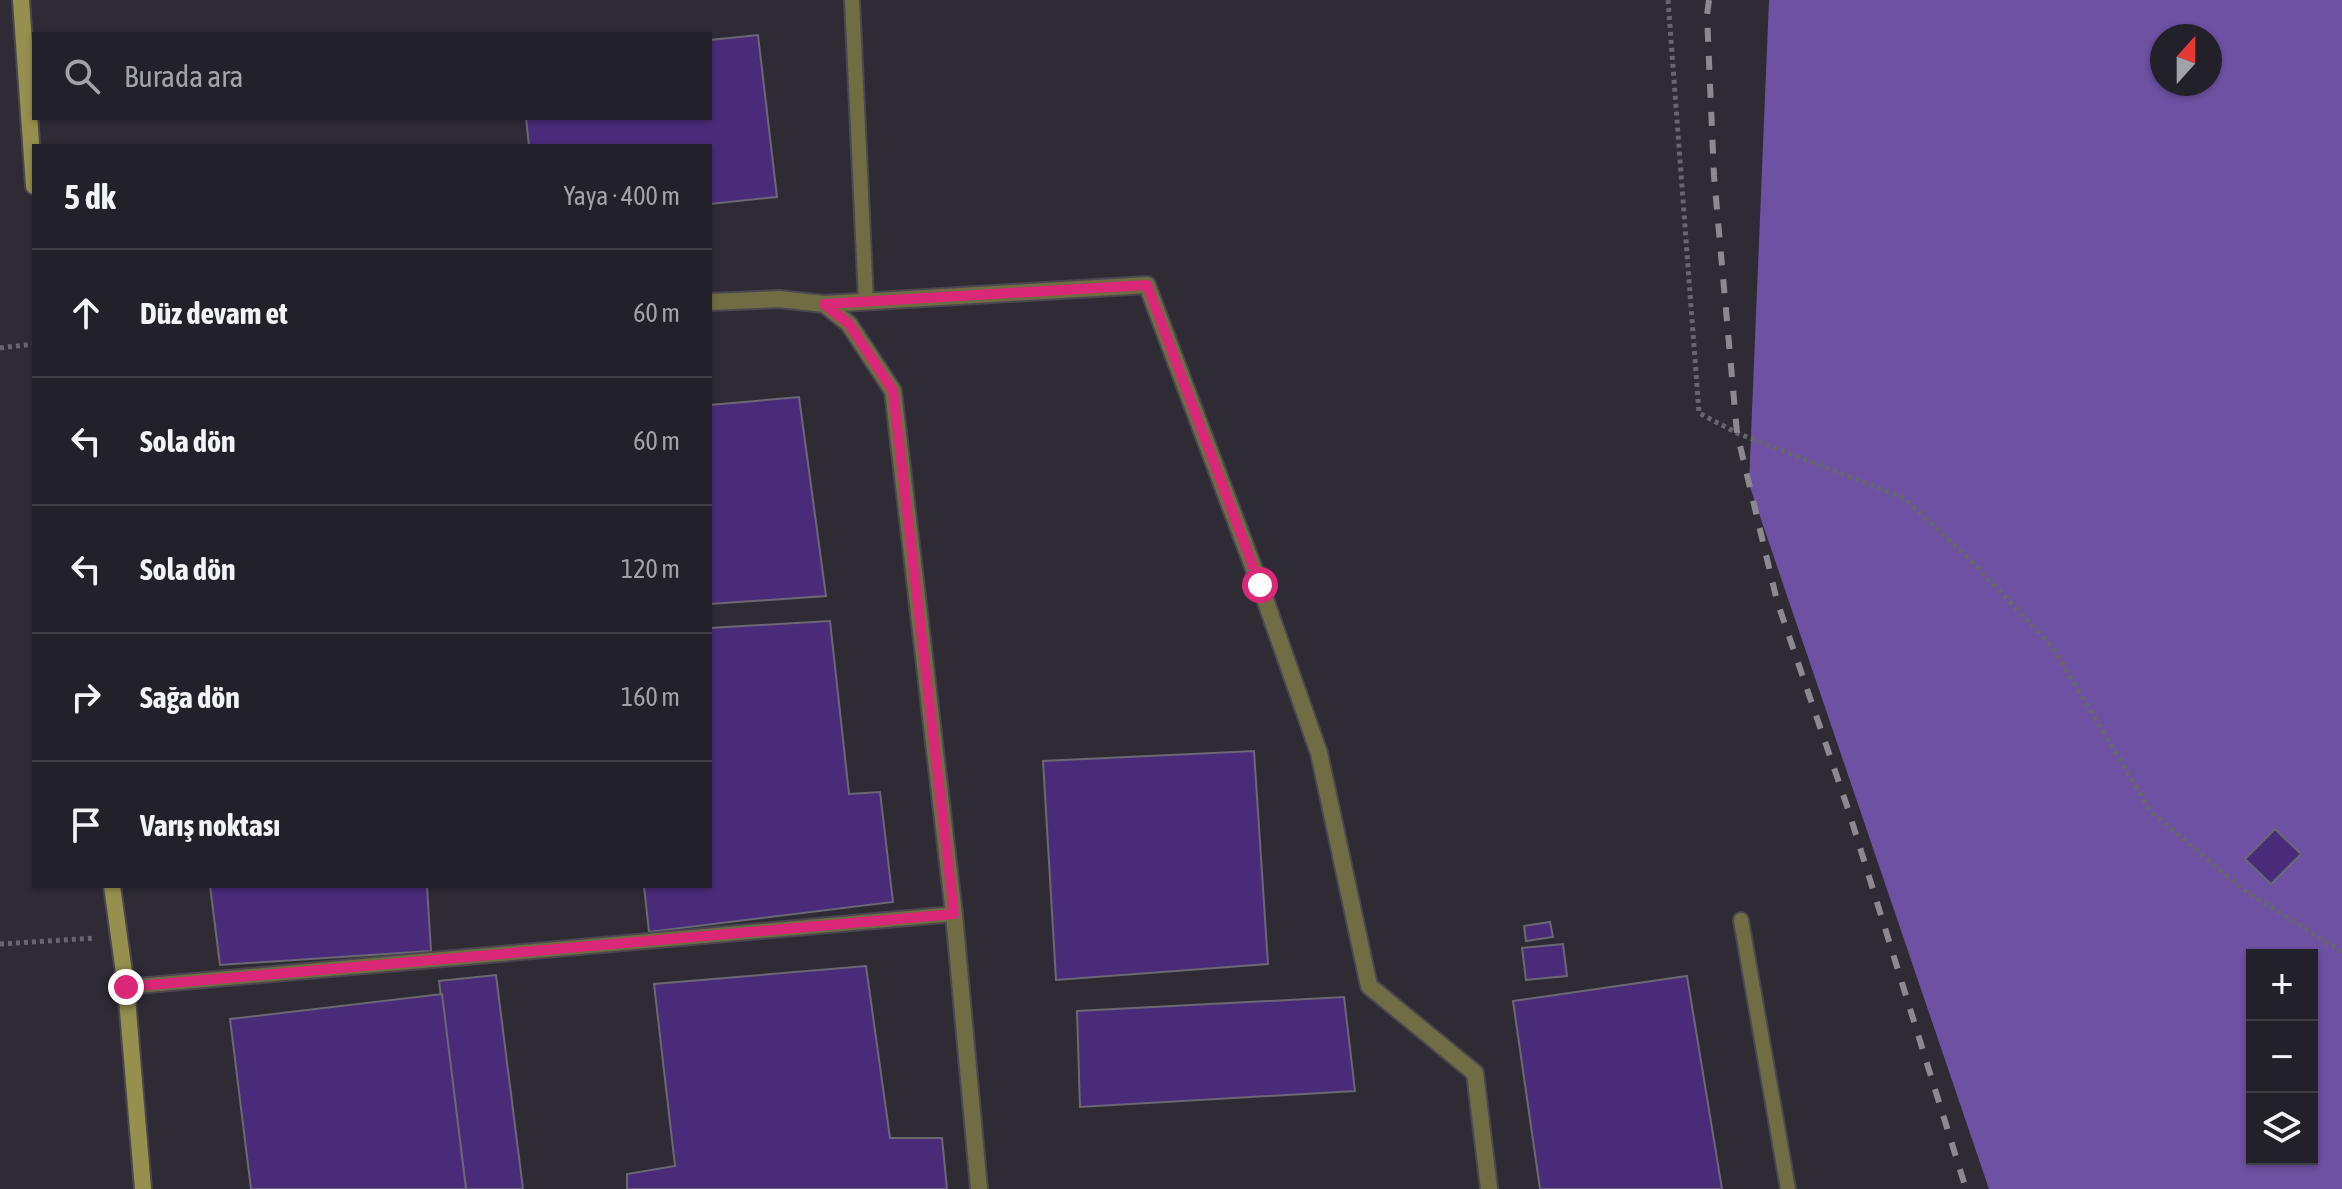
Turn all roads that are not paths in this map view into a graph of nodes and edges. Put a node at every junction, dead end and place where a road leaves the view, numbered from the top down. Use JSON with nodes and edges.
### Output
{"nodes":[{"id":1,"x":21,"y":0,"type":"edge"},
{"id":2,"x":852,"y":0,"type":"edge"},
{"id":3,"x":32,"y":157,"type":"edge"},
{"id":4,"x":866,"y":301,"type":"junction"},
{"id":5,"x":712,"y":302,"type":"edge"},
{"id":6,"x":824,"y":304,"type":"junction"},
{"id":7,"x":112,"y":888,"type":"edge"},
{"id":8,"x":954,"y":914,"type":"junction"},
{"id":9,"x":1741,"y":920,"type":"dead end"},
{"id":10,"x":126,"y":987,"type":"junction"},
{"id":11,"x":143,"y":1189,"type":"edge"},
{"id":12,"x":979,"y":1189,"type":"edge"},
{"id":13,"x":1489,"y":1189,"type":"edge"},
{"id":14,"x":1788,"y":1189,"type":"edge"}],
"edges":[{"from":1,"to":3,"type":"street"},
{"from":2,"to":4,"type":"lane"},
{"from":4,"to":6,"type":"street"},
{"from":4,"to":13,"type":"street"},
{"from":5,"to":6,"type":"street"},
{"from":6,"to":8,"type":"street"},
{"from":7,"to":10,"type":"street"},
{"from":8,"to":10,"type":"lane"},
{"from":8,"to":12,"type":"street"},
{"from":9,"to":14,"type":"lane"},
{"from":10,"to":11,"type":"street"}]}
